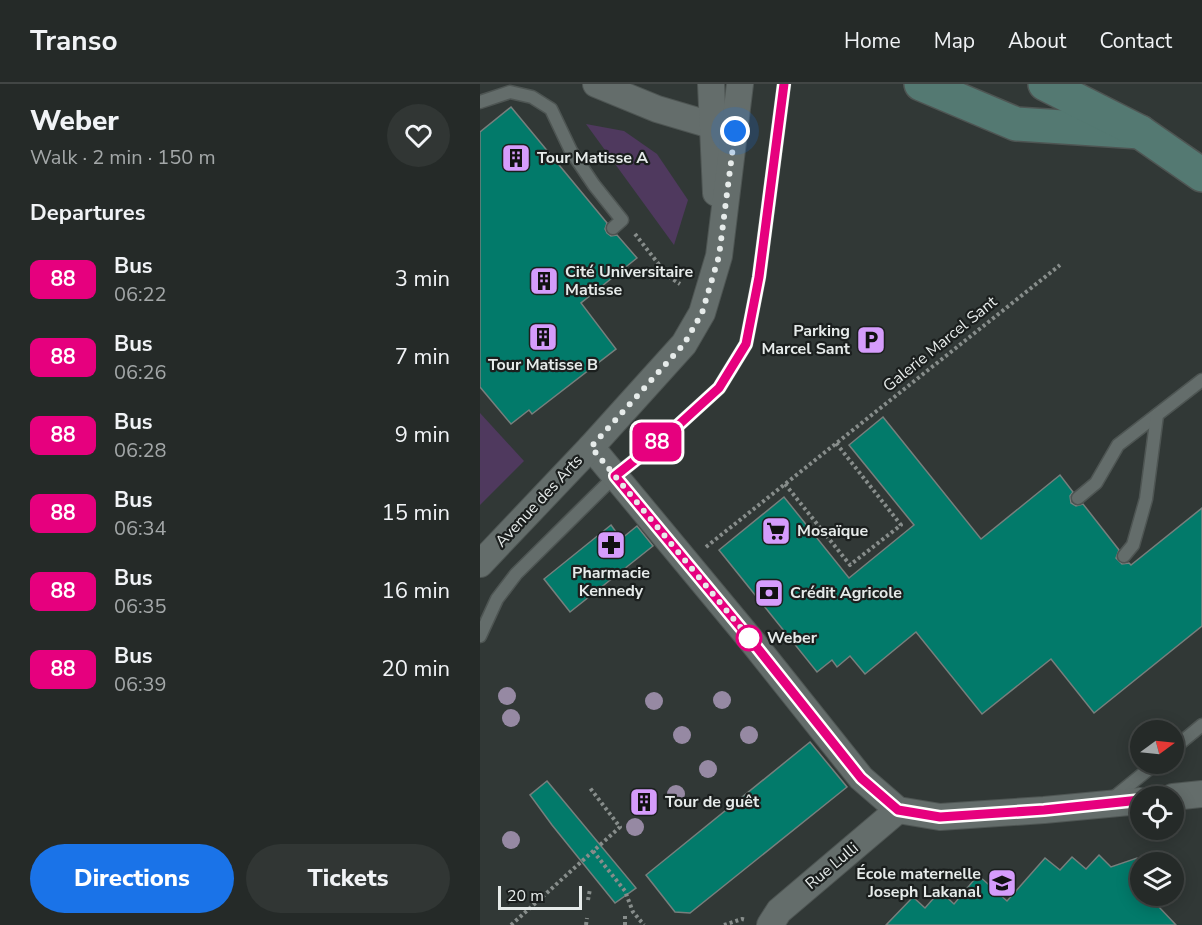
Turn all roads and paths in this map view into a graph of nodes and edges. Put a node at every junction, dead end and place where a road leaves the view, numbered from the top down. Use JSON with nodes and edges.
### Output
{"nodes":[{"id":1,"x":596,"y":84,"type":"edge"},
{"id":2,"x":711,"y":84,"type":"edge"},
{"id":3,"x":740,"y":84,"type":"edge"},
{"id":4,"x":784,"y":84,"type":"edge"},
{"id":5,"x":921,"y":84,"type":"edge"},
{"id":6,"x":1045,"y":84,"type":"edge"},
{"id":7,"x":480,"y":102,"type":"edge"},
{"id":8,"x":723,"y":128,"type":"junction"},
{"id":9,"x":1140,"y":132,"type":"junction"},
{"id":10,"x":1202,"y":175,"type":"edge"},
{"id":11,"x":614,"y":228,"type":"dead end"},
{"id":12,"x":636,"y":236,"type":"dead end"},
{"id":13,"x":1060,"y":265,"type":"dead end"},
{"id":14,"x":680,"y":284,"type":"dead end"},
{"id":15,"x":1202,"y":380,"type":"edge"},
{"id":16,"x":1156,"y":415,"type":"junction"},
{"id":17,"x":836,"y":443,"type":"junction"},
{"id":18,"x":591,"y":447,"type":"junction"},
{"id":19,"x":615,"y":476,"type":"junction"},
{"id":20,"x":785,"y":484,"type":"junction"},
{"id":21,"x":1078,"y":498,"type":"dead end"},
{"id":22,"x":1124,"y":556,"type":"dead end"},
{"id":23,"x":686,"y":563,"type":"junction"},
{"id":24,"x":480,"y":564,"type":"edge"},
{"id":25,"x":480,"y":636,"type":"edge"},
{"id":26,"x":1202,"y":725,"type":"edge"},
{"id":27,"x":1184,"y":739,"type":"edge"},
{"id":28,"x":1142,"y":774,"type":"edge"},
{"id":29,"x":590,"y":788,"type":"dead end"},
{"id":30,"x":1202,"y":794,"type":"edge"},
{"id":31,"x":1184,"y":796,"type":"edge"},
{"id":32,"x":1130,"y":802,"type":"edge"},
{"id":33,"x":1105,"y":804,"type":"junction"},
{"id":34,"x":898,"y":810,"type":"junction"},
{"id":35,"x":593,"y":851,"type":"junction"},
{"id":36,"x":590,"y":889,"type":"dead end"},
{"id":37,"x":588,"y":900,"type":"dead end"},
{"id":38,"x":626,"y":912,"type":"dead end"},
{"id":39,"x":586,"y":918,"type":"dead end"},
{"id":40,"x":511,"y":925,"type":"edge"},
{"id":41,"x":586,"y":925,"type":"edge"},
{"id":42,"x":625,"y":925,"type":"edge"},
{"id":43,"x":644,"y":925,"type":"edge"},
{"id":44,"x":770,"y":925,"type":"edge"}],
"edges":[{"from":1,"to":8,"type":"street"},
{"from":2,"to":8,"type":"street"},
{"from":3,"to":8,"type":"street"},
{"from":4,"to":19,"type":"lane"},
{"from":5,"to":9,"type":"main road"},
{"from":6,"to":9,"type":"main road"},
{"from":7,"to":11,"type":"lane"},
{"from":8,"to":18,"type":"street","name":"Avenue des Arts"},
{"from":9,"to":10,"type":"main road"},
{"from":12,"to":14,"type":"path"},
{"from":13,"to":17,"type":"path","name":"Galerie Marcel Sant"},
{"from":15,"to":16,"type":"lane"},
{"from":16,"to":21,"type":"lane"},
{"from":16,"to":22,"type":"lane"},
{"from":17,"to":20,"type":"path","name":"Galerie Marcel Sant"},
{"from":17,"to":20,"type":"path"},
{"from":18,"to":19,"type":"street"},
{"from":18,"to":24,"type":"street","name":"Avenue des Arts"},
{"from":19,"to":23,"type":"street"},
{"from":19,"to":25,"type":"lane"},
{"from":20,"to":23,"type":"path","name":"Galerie Marcel Sant"},
{"from":23,"to":34,"type":"street"},
{"from":26,"to":27,"type":"lane"},
{"from":28,"to":33,"type":"lane"},
{"from":29,"to":35,"type":"path"},
{"from":30,"to":31,"type":"street"},
{"from":32,"to":33,"type":"street"},
{"from":33,"to":34,"type":"street"},
{"from":34,"to":44,"type":"street","name":"Rue Lulli"},
{"from":35,"to":40,"type":"path"},
{"from":35,"to":43,"type":"path"},
{"from":36,"to":37,"type":"path"},
{"from":38,"to":42,"type":"path"},
{"from":39,"to":41,"type":"path"}]}
